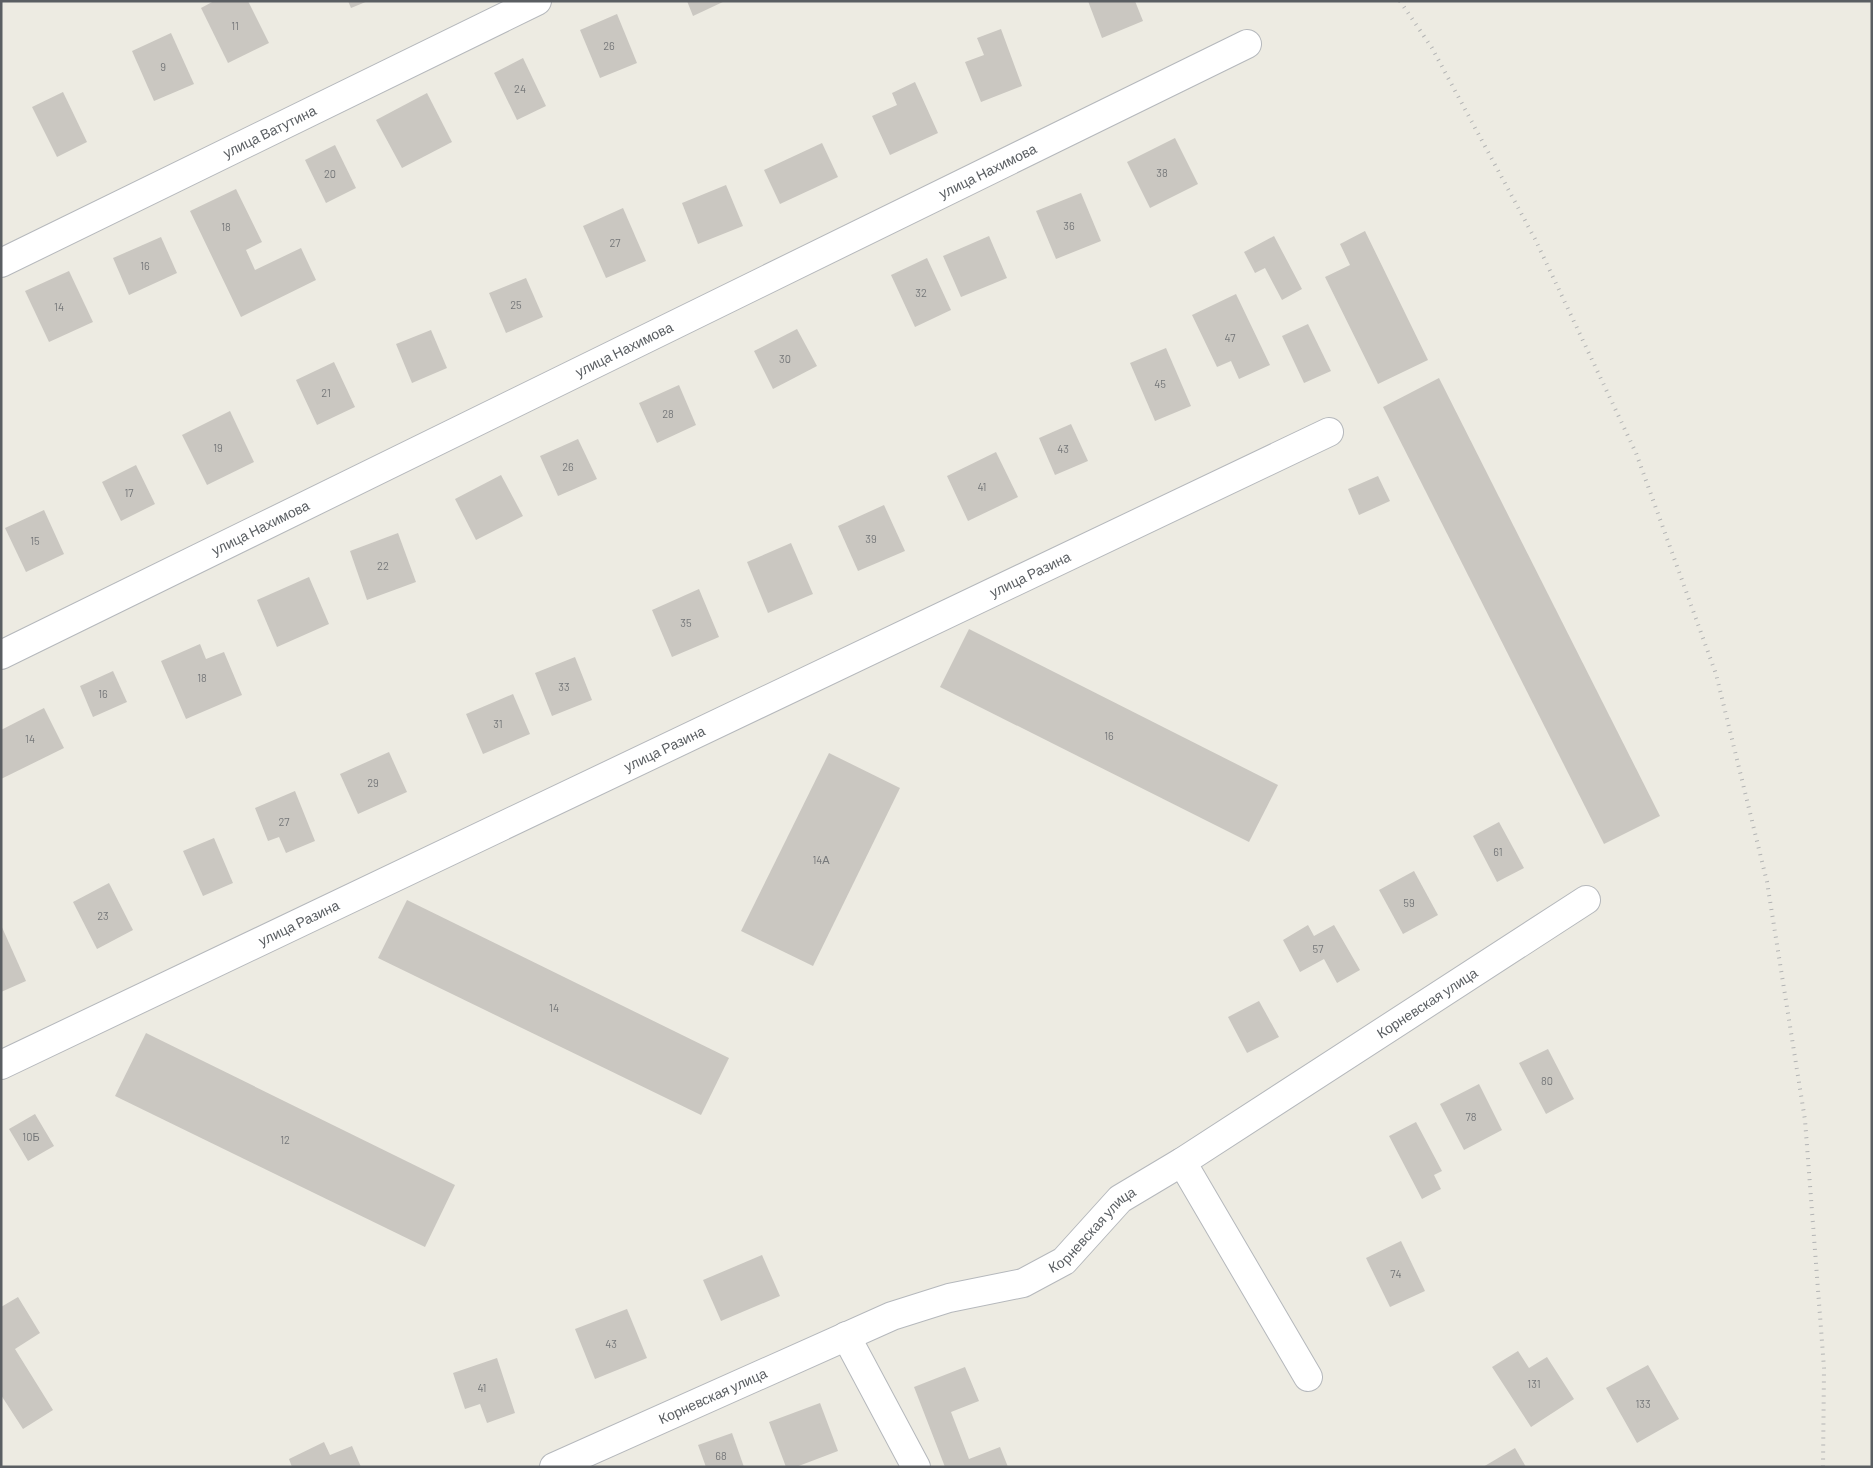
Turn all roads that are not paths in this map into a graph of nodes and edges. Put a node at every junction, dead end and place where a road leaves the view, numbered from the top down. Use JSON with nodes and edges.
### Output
{"nodes":[{"id":1,"x":537,"y":1,"type":"edge"},
{"id":2,"x":1247,"y":44,"type":"dead end"},
{"id":3,"x":1,"y":263,"type":"edge"},
{"id":4,"x":1328,"y":432,"type":"dead end"},
{"id":5,"x":1,"y":655,"type":"edge"},
{"id":6,"x":1586,"y":900,"type":"dead end"},
{"id":7,"x":1,"y":1065,"type":"edge"},
{"id":8,"x":1182,"y":1162,"type":"junction"},
{"id":9,"x":846,"y":1336,"type":"junction"},
{"id":10,"x":1308,"y":1377,"type":"dead end"},
{"id":11,"x":554,"y":1467,"type":"edge"},
{"id":12,"x":916,"y":1467,"type":"edge"}],
"edges":[{"from":1,"to":3,"type":"street","name":"улица Ватутина"},
{"from":2,"to":5,"type":"street","name":"улица Нахимова"},
{"from":4,"to":7,"type":"street","name":"улица Разина"},
{"from":6,"to":8,"type":"street","name":"Корневская улица"},
{"from":8,"to":9,"type":"street","name":"Корневская улица"},
{"from":8,"to":10,"type":"street"},
{"from":9,"to":11,"type":"street","name":"Корневская улица"},
{"from":9,"to":12,"type":"street"}]}
